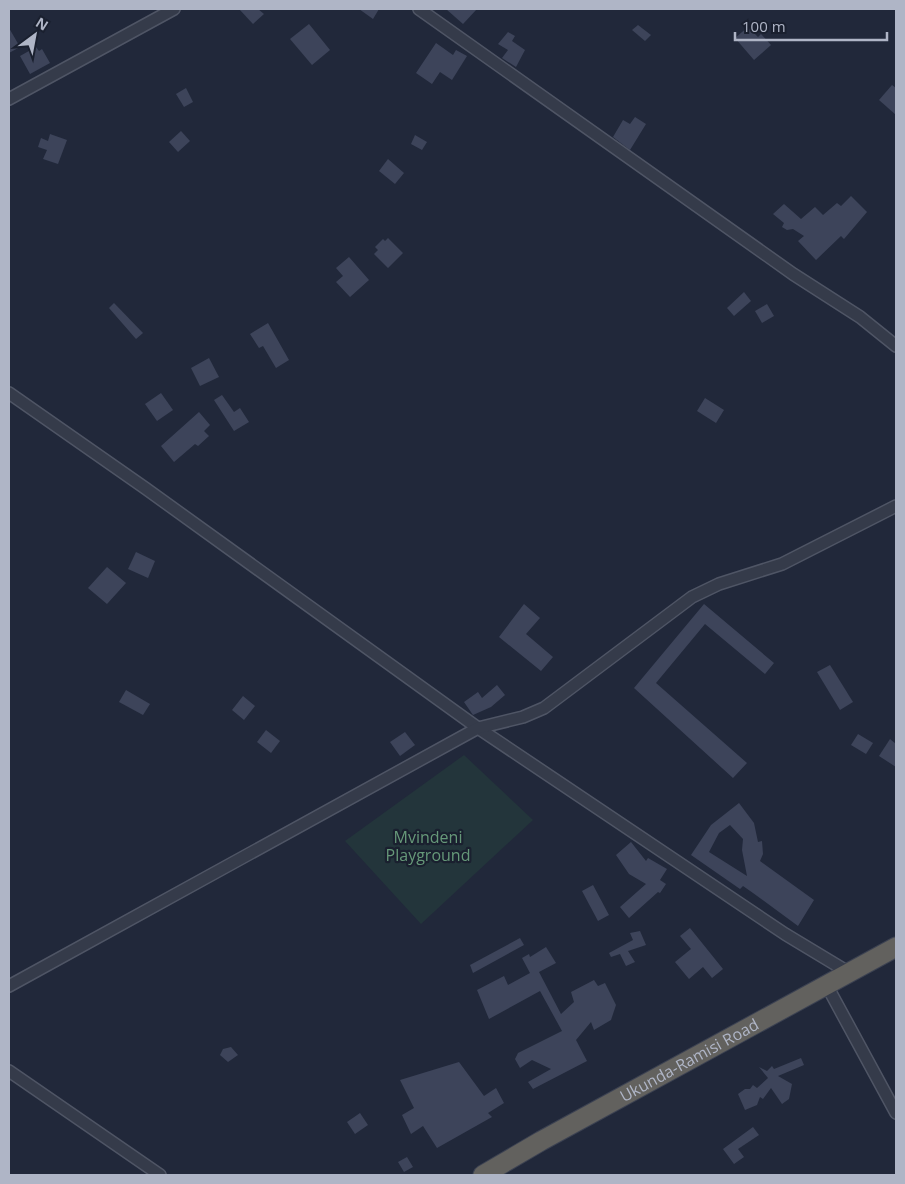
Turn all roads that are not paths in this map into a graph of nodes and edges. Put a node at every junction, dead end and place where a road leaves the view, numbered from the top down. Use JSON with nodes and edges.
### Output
{"nodes":[{"id":1,"x":174,"y":9,"type":"edge"},
{"id":2,"x":418,"y":9,"type":"edge"},
{"id":3,"x":9,"y":99,"type":"edge"},
{"id":4,"x":896,"y":346,"type":"edge"},
{"id":5,"x":9,"y":393,"type":"edge"},
{"id":6,"x":896,"y":506,"type":"edge"},
{"id":7,"x":478,"y":728,"type":"junction"},
{"id":8,"x":896,"y":947,"type":"edge"},
{"id":9,"x":848,"y":972,"type":"junction"},
{"id":10,"x":826,"y":984,"type":"junction"},
{"id":11,"x":9,"y":986,"type":"edge"},
{"id":12,"x":9,"y":1071,"type":"edge"},
{"id":13,"x":896,"y":1113,"type":"edge"},
{"id":14,"x":160,"y":1175,"type":"edge"},
{"id":15,"x":483,"y":1175,"type":"edge"}],
"edges":[{"from":1,"to":3,"type":"street"},
{"from":2,"to":4,"type":"street"},
{"from":5,"to":7,"type":"street"},
{"from":6,"to":7,"type":"street"},
{"from":7,"to":9,"type":"street"},
{"from":7,"to":11,"type":"street"},
{"from":8,"to":9,"type":"highway","name":"Ukunda-Ramisi Road"},
{"from":9,"to":10,"type":"highway","name":"Ukunda-Ramisi Road"},
{"from":10,"to":13,"type":"street"},
{"from":10,"to":15,"type":"highway","name":"Ukunda-Ramisi Road"},
{"from":12,"to":14,"type":"street"}]}
